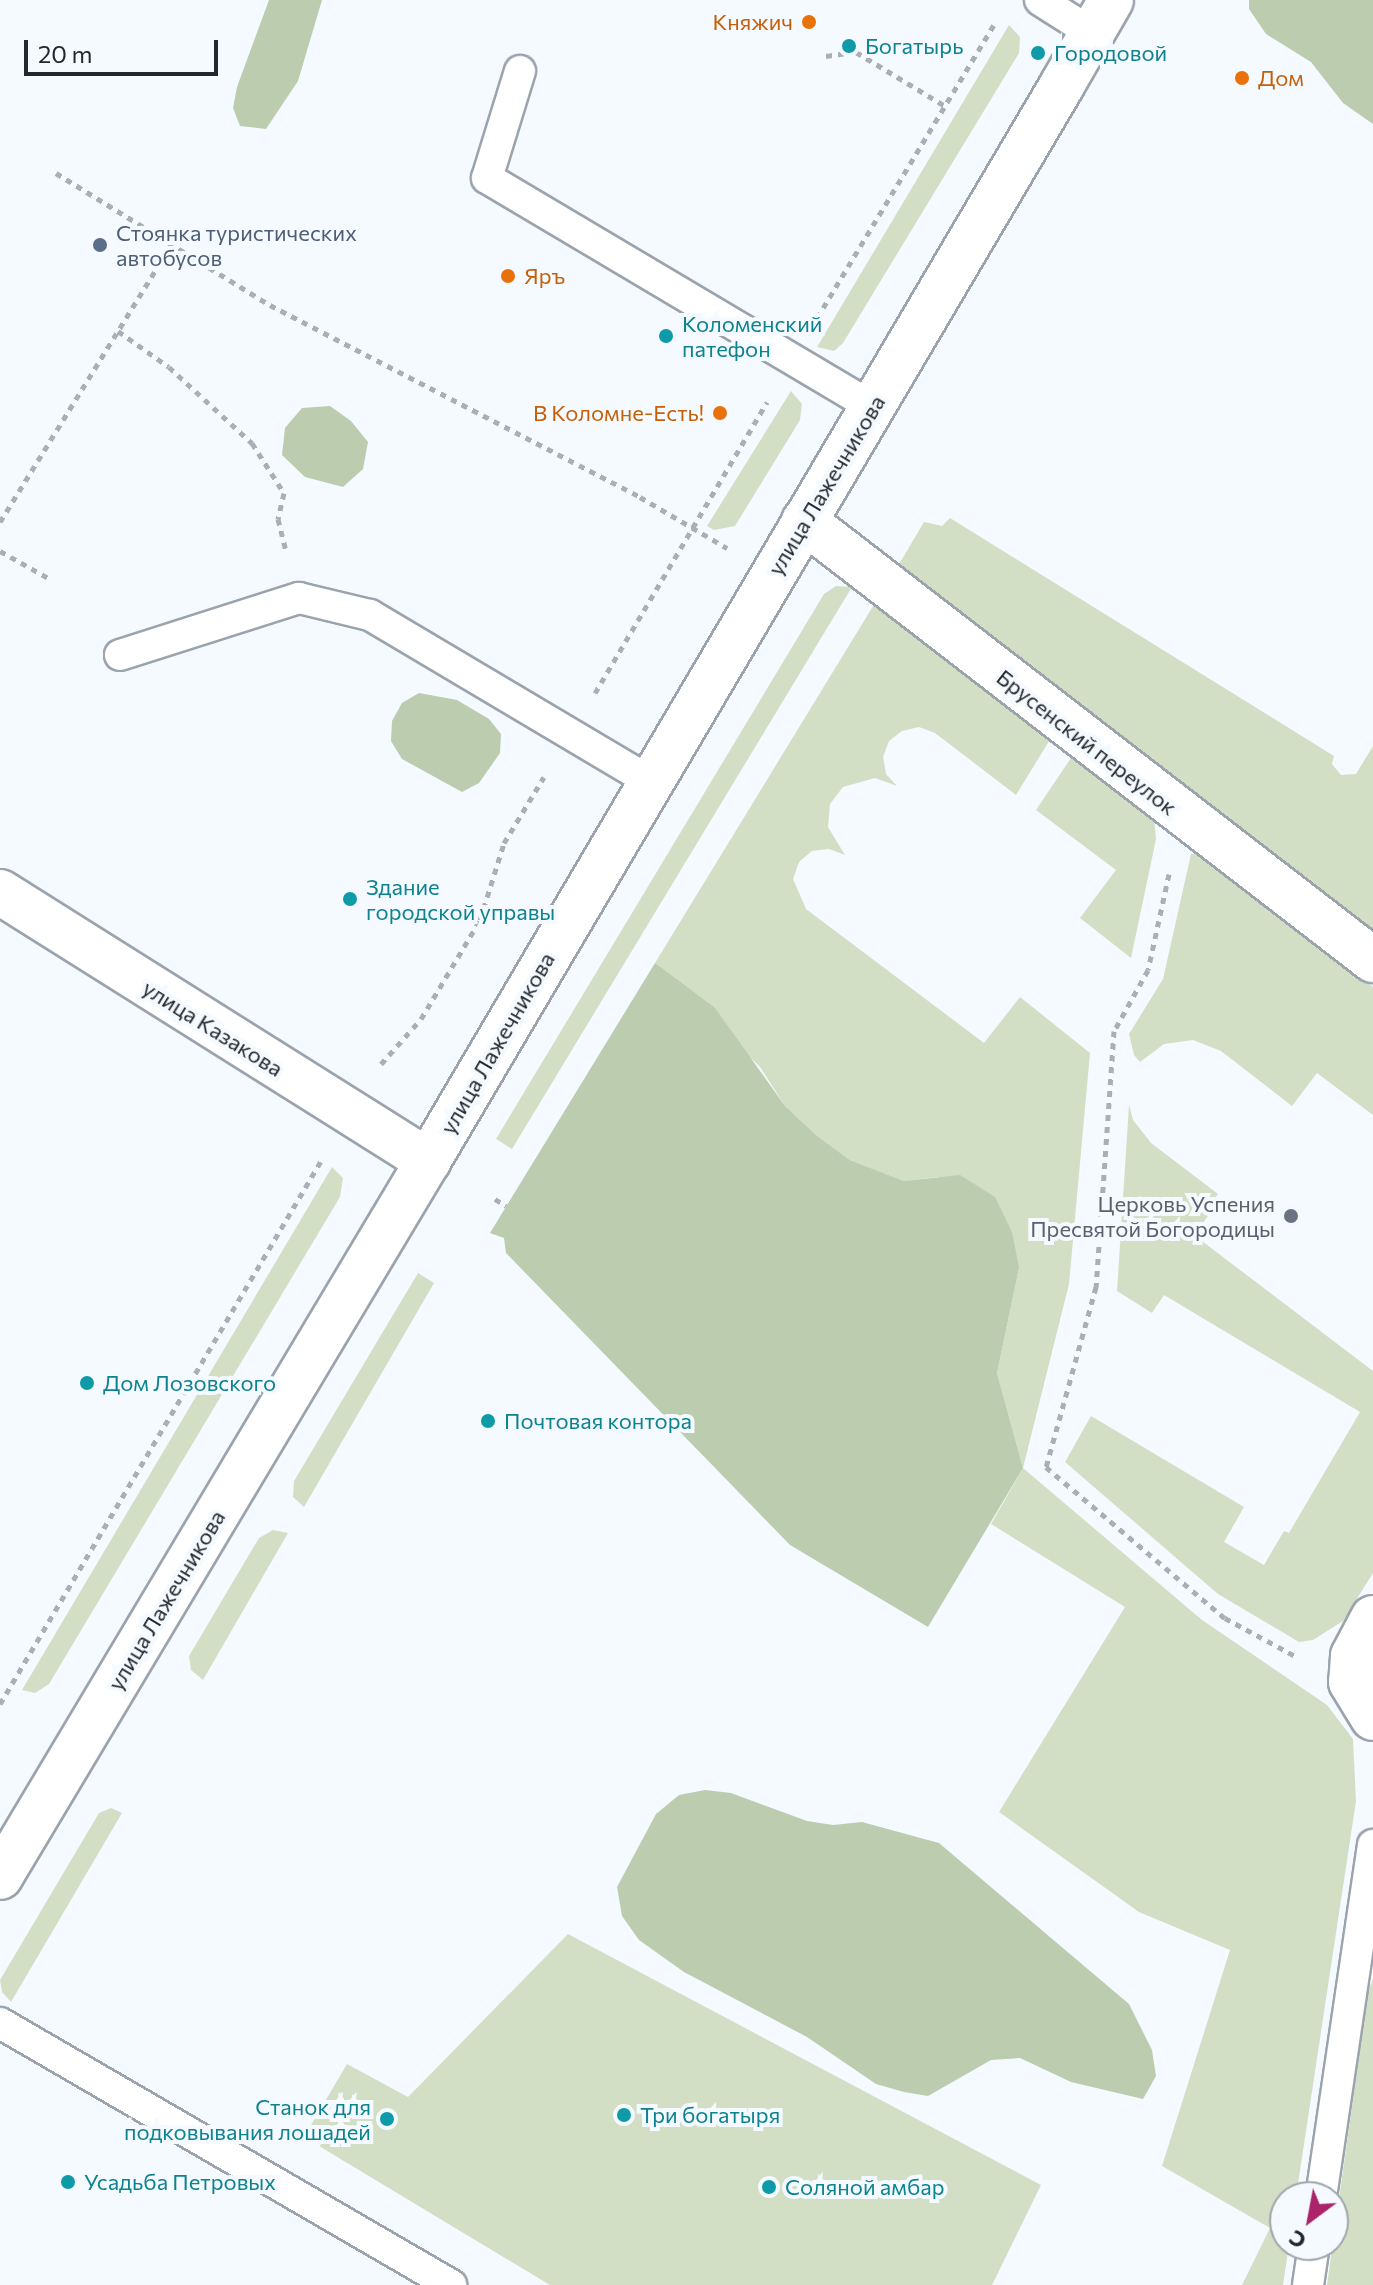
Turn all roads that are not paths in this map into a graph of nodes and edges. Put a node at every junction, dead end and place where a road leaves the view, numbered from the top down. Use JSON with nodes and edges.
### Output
{"nodes":[{"id":1,"x":1040,"y":0,"type":"edge"},
{"id":2,"x":1102,"y":17,"type":"edge"},
{"id":3,"x":520,"y":71,"type":"dead end"},
{"id":4,"x":872,"y":407,"type":"junction"},
{"id":5,"x":804,"y":521,"type":"junction"},
{"id":6,"x":120,"y":655,"type":"dead end"},
{"id":7,"x":651,"y":782,"type":"junction"},
{"id":8,"x":0,"y":892,"type":"edge"},
{"id":9,"x":1373,"y":960,"type":"edge"},
{"id":10,"x":428,"y":1161,"type":"junction"},
{"id":11,"x":1373,"y":1618,"type":"edge"},
{"id":12,"x":1362,"y":1700,"type":"edge"},
{"id":13,"x":1373,"y":1845,"type":"edge"},
{"id":14,"x":0,"y":1877,"type":"edge"},
{"id":15,"x":1368,"y":1908,"type":"edge"},
{"id":16,"x":0,"y":2023,"type":"edge"},
{"id":17,"x":1324,"y":2181,"type":"edge"},
{"id":18,"x":1312,"y":2261,"type":"edge"},
{"id":19,"x":451,"y":2285,"type":"edge"},
{"id":20,"x":1308,"y":2285,"type":"edge"}],
"edges":[{"from":1,"to":2,"type":"lane"},
{"from":2,"to":4,"type":"street","name":"улица Лажечникова"},
{"from":3,"to":4,"type":"lane"},
{"from":4,"to":5,"type":"street","name":"улица Лажечникова"},
{"from":5,"to":7,"type":"street","name":"улица Лажечникова"},
{"from":5,"to":9,"type":"street","name":"Брусенский переулок"},
{"from":6,"to":7,"type":"lane"},
{"from":7,"to":10,"type":"street","name":"улица Лажечникова"},
{"from":8,"to":10,"type":"street","name":"улица Казакова"},
{"from":10,"to":14,"type":"street","name":"улица Лажечникова"},
{"from":11,"to":12,"type":"street"},
{"from":13,"to":15,"type":"lane"},
{"from":15,"to":17,"type":"lane"},
{"from":16,"to":19,"type":"lane"},
{"from":18,"to":20,"type":"lane"}]}
